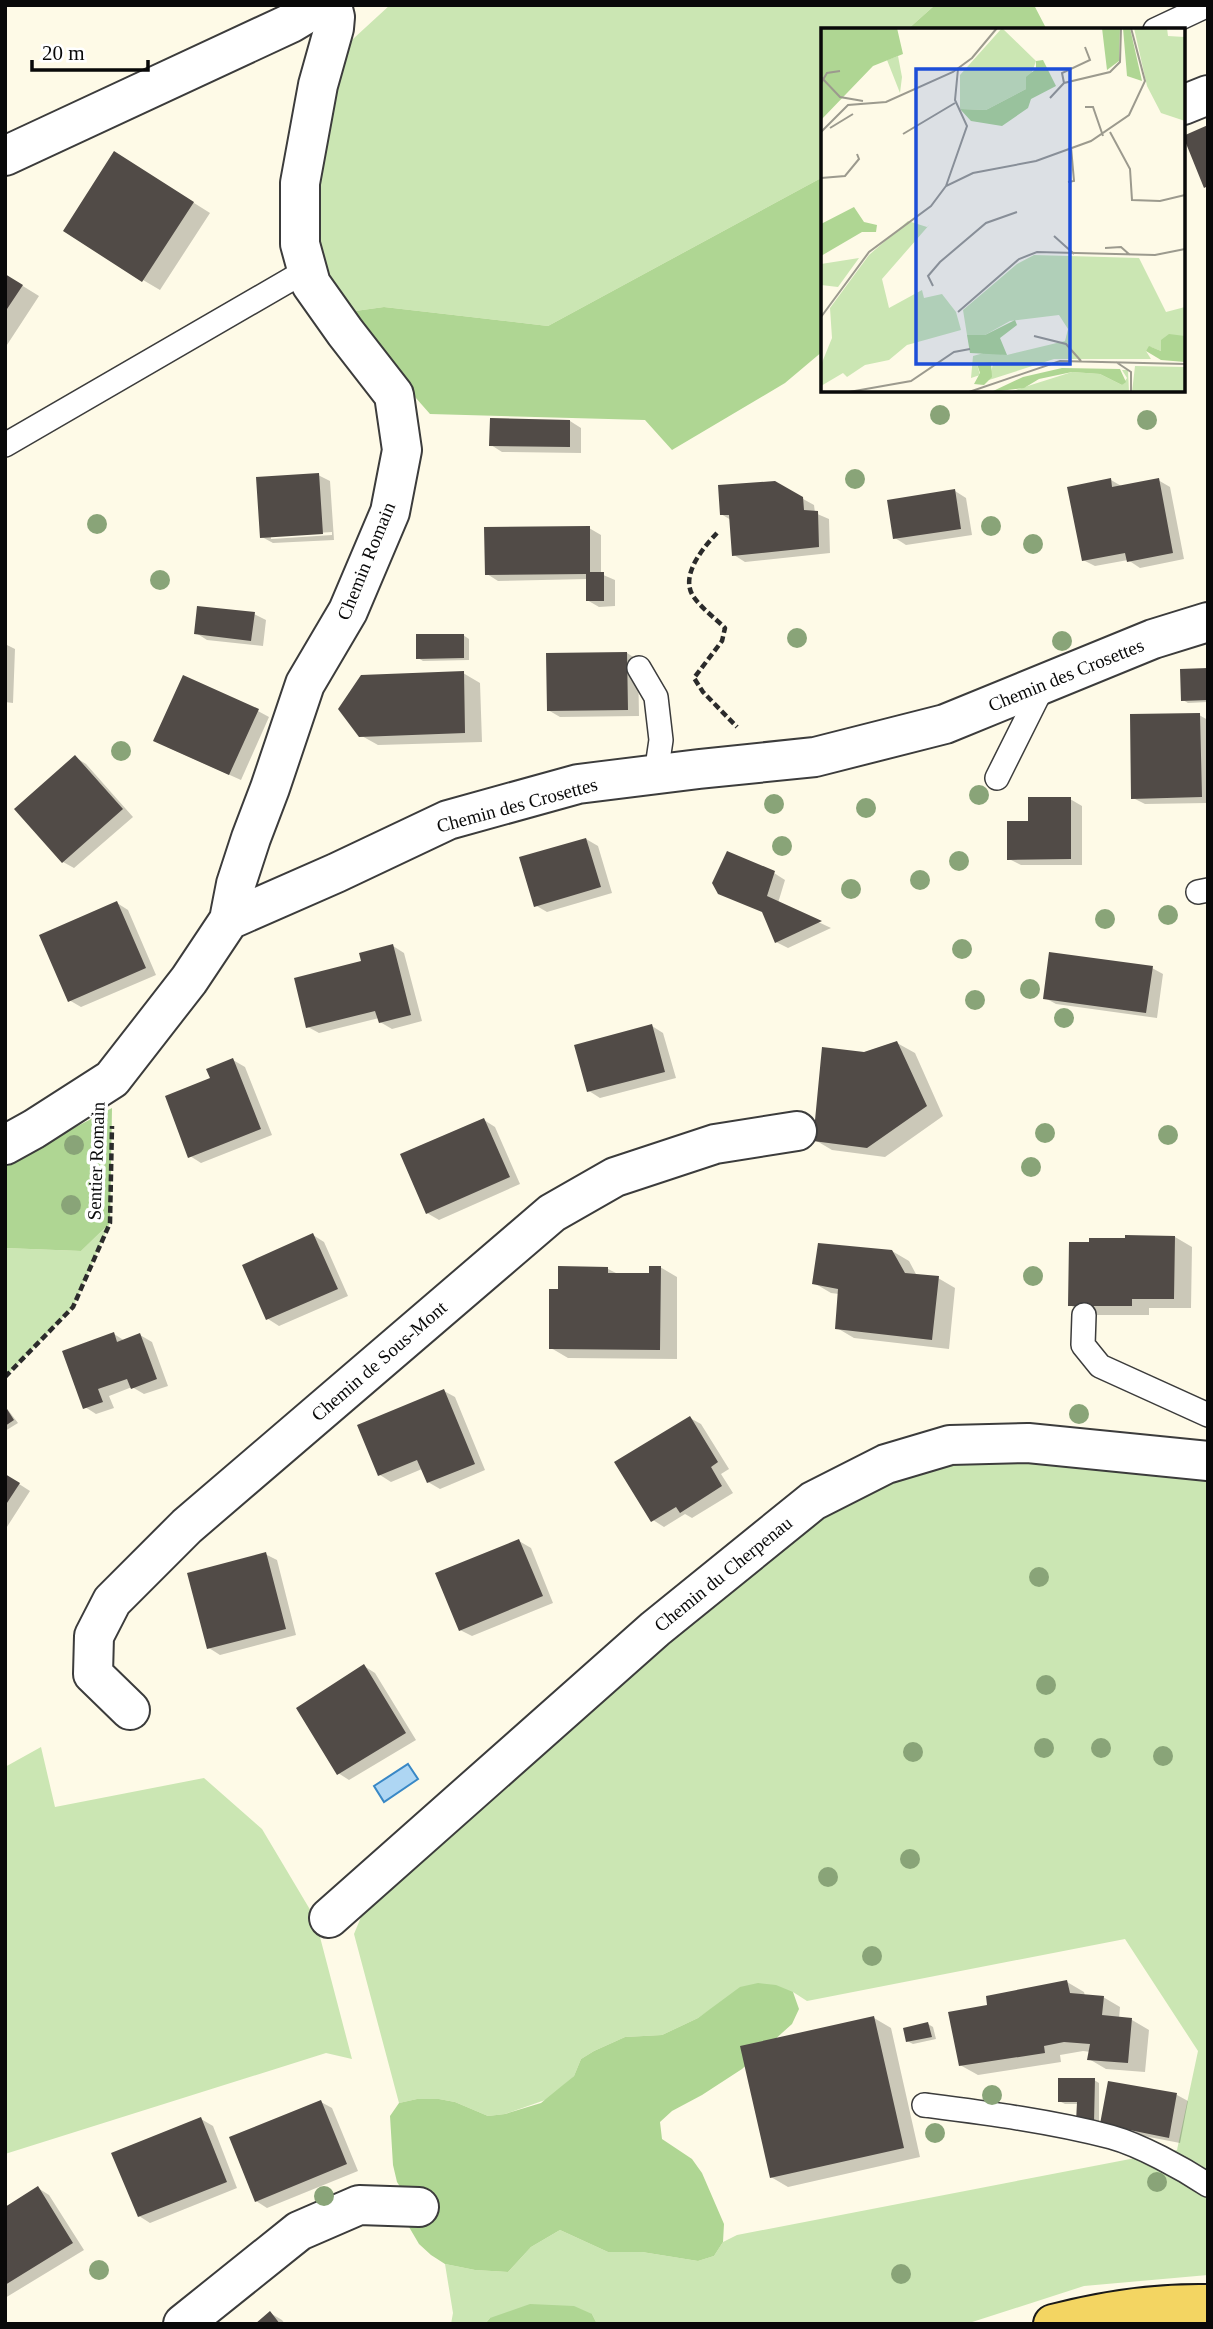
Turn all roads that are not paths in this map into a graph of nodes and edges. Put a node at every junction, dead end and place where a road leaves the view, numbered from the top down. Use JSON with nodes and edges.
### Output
{"nodes":[{"id":1,"x":321,"y":5,"type":"edge"},
{"id":2,"x":332,"y":5,"type":"edge"},
{"id":3,"x":1198,"y":7,"type":"edge"},
{"id":4,"x":1159,"y":28,"type":"edge"},
{"id":5,"x":1208,"y":95,"type":"edge"},
{"id":6,"x":1185,"y":104,"type":"edge"},
{"id":7,"x":5,"y":156,"type":"edge"},
{"id":8,"x":307,"y":270,"type":"junction"},
{"id":9,"x":5,"y":445,"type":"edge"},
{"id":10,"x":1208,"y":622,"type":"edge"},
{"id":11,"x":639,"y":668,"type":"dead end"},
{"id":12,"x":1044,"y":684,"type":"junction"},
{"id":13,"x":656,"y":774,"type":"junction"},
{"id":14,"x":997,"y":778,"type":"dead end"},
{"id":15,"x":229,"y":920,"type":"junction"},
{"id":16,"x":797,"y":1131,"type":"dead end"},
{"id":17,"x":5,"y":1145,"type":"edge"},
{"id":18,"x":1084,"y":1315,"type":"dead end"},
{"id":19,"x":1208,"y":1415,"type":"edge"},
{"id":20,"x":1208,"y":1461,"type":"edge"},
{"id":21,"x":130,"y":1710,"type":"dead end"},
{"id":22,"x":329,"y":1918,"type":"dead end"},
{"id":23,"x":924,"y":2105,"type":"dead end"},
{"id":24,"x":1208,"y":2185,"type":"edge"},
{"id":25,"x":419,"y":2207,"type":"dead end"},
{"id":26,"x":1208,"y":2304,"type":"edge"},
{"id":27,"x":183,"y":2324,"type":"edge"},
{"id":28,"x":1053,"y":2324,"type":"edge"}],
"edges":[{"from":1,"to":7,"type":"street"},
{"from":2,"to":8,"type":"street","name":"Chemin Romain"},
{"from":3,"to":4,"type":"lane"},
{"from":5,"to":6,"type":"street"},
{"from":8,"to":9,"type":"lane"},
{"from":8,"to":15,"type":"street","name":"Chemin Romain"},
{"from":10,"to":12,"type":"street","name":"Chemin des Crosettes"},
{"from":11,"to":13,"type":"lane"},
{"from":12,"to":13,"type":"street","name":"Chemin des Crosettes"},
{"from":12,"to":14,"type":"lane"},
{"from":13,"to":15,"type":"street","name":"Chemin des Crosettes"},
{"from":15,"to":17,"type":"street"},
{"from":16,"to":21,"type":"street","name":"Chemin de Sous-Mont"},
{"from":18,"to":19,"type":"lane"},
{"from":20,"to":22,"type":"street","name":"Chemin du Cherpenau"},
{"from":23,"to":24,"type":"lane"},
{"from":25,"to":27,"type":"street"},
{"from":26,"to":28,"type":"main road"}]}
